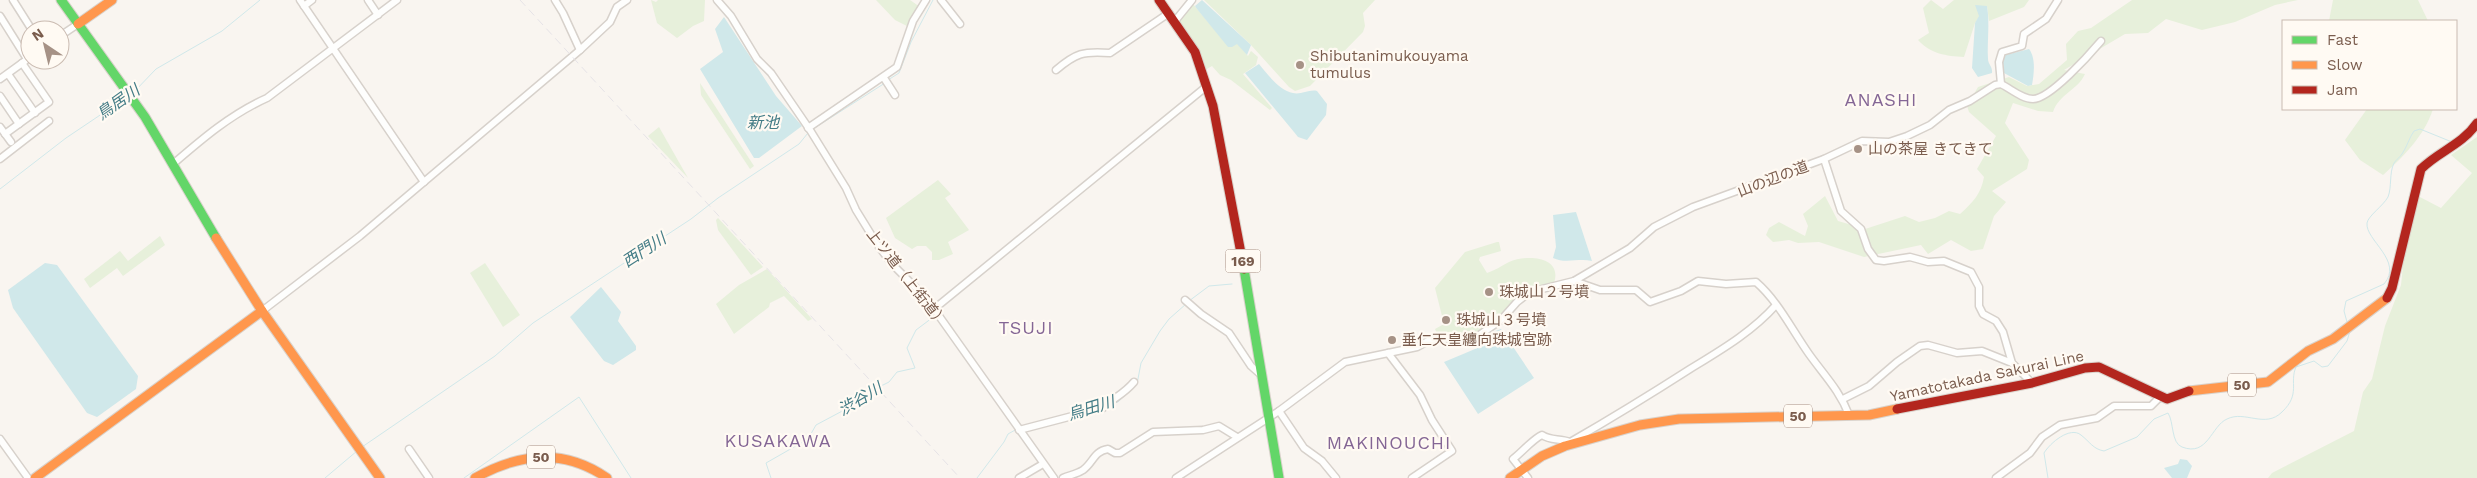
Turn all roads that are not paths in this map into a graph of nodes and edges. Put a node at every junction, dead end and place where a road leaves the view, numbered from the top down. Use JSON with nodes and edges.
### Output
{"nodes":[{"id":1,"x":13,"y":0,"type":"edge"},
{"id":2,"x":61,"y":0,"type":"edge"},
{"id":3,"x":112,"y":0,"type":"edge"},
{"id":4,"x":312,"y":0,"type":"edge"},
{"id":5,"x":368,"y":0,"type":"edge"},
{"id":6,"x":396,"y":0,"type":"edge"},
{"id":7,"x":554,"y":0,"type":"edge"},
{"id":8,"x":627,"y":0,"type":"edge"},
{"id":9,"x":717,"y":0,"type":"edge"},
{"id":10,"x":926,"y":0,"type":"edge"},
{"id":11,"x":941,"y":0,"type":"edge"},
{"id":12,"x":1158,"y":0,"type":"edge"},
{"id":13,"x":1192,"y":0,"type":"edge"},
{"id":14,"x":2058,"y":0,"type":"edge"},
{"id":15,"x":302,"y":3,"type":"edge"},
{"id":16,"x":1169,"y":13,"type":"junction"},
{"id":17,"x":378,"y":15,"type":"junction"},
{"id":18,"x":0,"y":16,"type":"edge"},
{"id":19,"x":26,"y":20,"type":"edge"},
{"id":20,"x":1175,"y":21,"type":"junction"},
{"id":21,"x":78,"y":24,"type":"junction"},
{"id":22,"x":960,"y":24,"type":"dead end"},
{"id":23,"x":70,"y":29,"type":"edge"},
{"id":24,"x":2101,"y":41,"type":"dead end"},
{"id":25,"x":334,"y":49,"type":"junction"},
{"id":26,"x":20,"y":50,"type":"edge"},
{"id":27,"x":580,"y":50,"type":"junction"},
{"id":28,"x":20,"y":65,"type":"edge"},
{"id":29,"x":31,"y":70,"type":"edge"},
{"id":30,"x":1056,"y":70,"type":"dead end"},
{"id":31,"x":8,"y":74,"type":"junction"},
{"id":32,"x":0,"y":79,"type":"edge"},
{"id":33,"x":885,"y":80,"type":"junction"},
{"id":34,"x":2002,"y":84,"type":"junction"},
{"id":35,"x":1207,"y":86,"type":"junction"},
{"id":36,"x":895,"y":95,"type":"dead end"},
{"id":37,"x":1,"y":100,"type":"edge"},
{"id":38,"x":35,"y":112,"type":"junction"},
{"id":39,"x":49,"y":121,"type":"dead end"},
{"id":40,"x":2477,"y":123,"type":"edge"},
{"id":41,"x":19,"y":124,"type":"junction"},
{"id":42,"x":0,"y":127,"type":"edge"},
{"id":43,"x":810,"y":130,"type":"junction"},
{"id":44,"x":5,"y":134,"type":"junction"},
{"id":45,"x":11,"y":142,"type":"dead end"},
{"id":46,"x":0,"y":159,"type":"edge"},
{"id":47,"x":1824,"y":159,"type":"junction"},
{"id":48,"x":172,"y":164,"type":"junction"},
{"id":49,"x":424,"y":182,"type":"junction"},
{"id":50,"x":1574,"y":281,"type":"junction"},
{"id":51,"x":1185,"y":300,"type":"dead end"},
{"id":52,"x":1776,"y":305,"type":"junction"},
{"id":53,"x":934,"y":309,"type":"junction"},
{"id":54,"x":262,"y":311,"type":"junction"},
{"id":55,"x":1388,"y":353,"type":"junction"},
{"id":56,"x":2012,"y":363,"type":"junction"},
{"id":57,"x":1261,"y":375,"type":"junction"},
{"id":58,"x":1134,"y":382,"type":"dead end"},
{"id":59,"x":2032,"y":383,"type":"junction"},
{"id":60,"x":2160,"y":397,"type":"junction"},
{"id":61,"x":1843,"y":399,"type":"junction"},
{"id":62,"x":1279,"y":411,"type":"junction"},
{"id":63,"x":1849,"y":415,"type":"junction"},
{"id":64,"x":1268,"y":417,"type":"junction"},
{"id":65,"x":1019,"y":430,"type":"junction"},
{"id":66,"x":1237,"y":437,"type":"junction"},
{"id":67,"x":0,"y":439,"type":"edge"},
{"id":68,"x":1567,"y":444,"type":"junction"},
{"id":69,"x":409,"y":449,"type":"dead end"},
{"id":70,"x":1043,"y":464,"type":"junction"},
{"id":71,"x":1521,"y":470,"type":"junction"},
{"id":72,"x":28,"y":478,"type":"edge"},
{"id":73,"x":35,"y":478,"type":"edge"},
{"id":74,"x":380,"y":478,"type":"edge"},
{"id":75,"x":430,"y":478,"type":"edge"},
{"id":76,"x":475,"y":478,"type":"edge"},
{"id":77,"x":607,"y":478,"type":"edge"},
{"id":78,"x":1019,"y":478,"type":"edge"},
{"id":79,"x":1054,"y":478,"type":"edge"},
{"id":80,"x":1063,"y":478,"type":"edge"},
{"id":81,"x":1176,"y":478,"type":"edge"},
{"id":82,"x":1279,"y":478,"type":"edge"},
{"id":83,"x":1336,"y":478,"type":"edge"},
{"id":84,"x":1412,"y":478,"type":"edge"},
{"id":85,"x":1510,"y":478,"type":"edge"},
{"id":86,"x":1528,"y":478,"type":"edge"},
{"id":87,"x":1996,"y":478,"type":"edge"}],
"edges":[{"from":1,"to":19,"type":"street"},
{"from":2,"to":21,"type":"main road"},
{"from":3,"to":21,"type":"main road"},
{"from":4,"to":15,"type":"street"},
{"from":5,"to":17,"type":"street"},
{"from":6,"to":17,"type":"street"},
{"from":7,"to":27,"type":"street"},
{"from":8,"to":27,"type":"street"},
{"from":9,"to":43,"type":"street","name":"上ツ道（上街道）"},
{"from":10,"to":33,"type":"street"},
{"from":11,"to":22,"type":"street"},
{"from":12,"to":16,"type":"main road","number":"169"},
{"from":13,"to":20,"type":"street"},
{"from":14,"to":34,"type":"street"},
{"from":15,"to":25,"type":"street"},
{"from":16,"to":20,"type":"main road","number":"169"},
{"from":16,"to":30,"type":"street"},
{"from":17,"to":25,"type":"street"},
{"from":18,"to":26,"type":"street"},
{"from":20,"to":35,"type":"main road","number":"169"},
{"from":21,"to":23,"type":"street"},
{"from":21,"to":48,"type":"main road"},
{"from":24,"to":34,"type":"street"},
{"from":25,"to":48,"type":"street"},
{"from":25,"to":49,"type":"street"},
{"from":27,"to":49,"type":"street"},
{"from":28,"to":31,"type":"street"},
{"from":29,"to":38,"type":"street"},
{"from":31,"to":32,"type":"street"},
{"from":31,"to":38,"type":"street"},
{"from":33,"to":36,"type":"street"},
{"from":33,"to":43,"type":"street"},
{"from":34,"to":47,"type":"street"},
{"from":35,"to":53,"type":"street"},
{"from":35,"to":57,"type":"main road","number":"169"},
{"from":37,"to":41,"type":"street"},
{"from":38,"to":41,"type":"street"},
{"from":39,"to":46,"type":"street"},
{"from":40,"to":60,"type":"main road","number":"50"},
{"from":41,"to":44,"type":"street"},
{"from":42,"to":44,"type":"street"},
{"from":43,"to":53,"type":"street","name":"上ツ道（上街道）"},
{"from":44,"to":45,"type":"street"},
{"from":47,"to":50,"type":"street","name":"山の辺の道"},
{"from":47,"to":56,"type":"street","name":"山の辺の道"},
{"from":48,"to":54,"type":"main road"},
{"from":49,"to":54,"type":"street"},
{"from":50,"to":52,"type":"street"},
{"from":50,"to":55,"type":"street","name":"山の辺の道"},
{"from":51,"to":57,"type":"street"},
{"from":52,"to":61,"type":"street"},
{"from":52,"to":68,"type":"street"},
{"from":53,"to":65,"type":"street","name":"上ツ道（上街道）"},
{"from":54,"to":73,"type":"main road"},
{"from":54,"to":74,"type":"main road"},
{"from":55,"to":62,"type":"street","name":"山の辺の道"},
{"from":55,"to":84,"type":"street"},
{"from":56,"to":59,"type":"street","name":"山の辺の道"},
{"from":56,"to":61,"type":"street"},
{"from":57,"to":64,"type":"main road","number":"169"},
{"from":58,"to":65,"type":"street"},
{"from":59,"to":60,"type":"main road","name":"Yamatotakada Sakurai Line","number":"50"},
{"from":59,"to":63,"type":"main road","name":"Yamatotakada Sakurai Line","number":"50"},
{"from":60,"to":87,"type":"street"},
{"from":61,"to":63,"type":"street"},
{"from":62,"to":64,"type":"street","name":"山の辺の道"},
{"from":62,"to":83,"type":"street"},
{"from":63,"to":68,"type":"main road","name":"Yamatotakada Sakurai Line","number":"50"},
{"from":64,"to":66,"type":"street","name":"山の辺の道"},
{"from":64,"to":82,"type":"main road","number":"169"},
{"from":65,"to":70,"type":"street","name":"上ツ道（上街道）"},
{"from":66,"to":80,"type":"street"},
{"from":66,"to":81,"type":"street","name":"山の辺の道"},
{"from":67,"to":72,"type":"street"},
{"from":68,"to":71,"type":"main road","name":"Yamatotakada Sakurai Line","number":"50"},
{"from":68,"to":71,"type":"street"},
{"from":69,"to":75,"type":"street"},
{"from":70,"to":78,"type":"street"},
{"from":70,"to":79,"type":"street","name":"上ツ道（上街道）"},
{"from":71,"to":85,"type":"main road","name":"Yamatotakada Sakurai Line","number":"50"},
{"from":71,"to":86,"type":"street"},
{"from":76,"to":77,"type":"main road","number":"50"}]}
